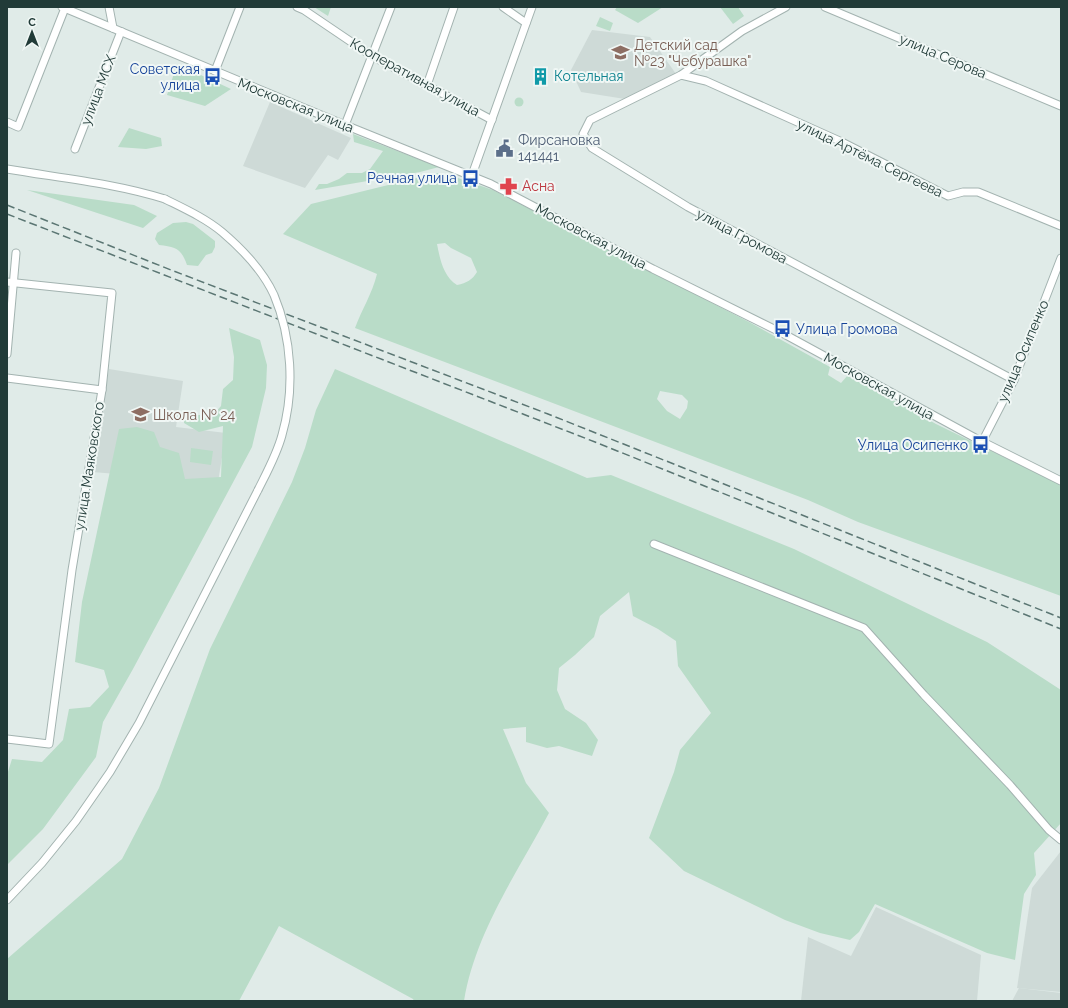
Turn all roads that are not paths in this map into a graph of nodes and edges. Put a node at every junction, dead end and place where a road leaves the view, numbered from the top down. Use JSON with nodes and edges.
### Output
{"nodes":[{"id":1,"x":109,"y":7,"type":"edge"},
{"id":2,"x":240,"y":7,"type":"edge"},
{"id":3,"x":297,"y":7,"type":"edge"},
{"id":4,"x":391,"y":7,"type":"edge"},
{"id":5,"x":454,"y":7,"type":"edge"},
{"id":6,"x":503,"y":7,"type":"edge"},
{"id":7,"x":532,"y":7,"type":"edge"},
{"id":8,"x":786,"y":7,"type":"edge"},
{"id":9,"x":825,"y":7,"type":"edge"},
{"id":10,"x":63,"y":8,"type":"edge"},
{"id":11,"x":526,"y":23,"type":"junction"},
{"id":12,"x":113,"y":28,"type":"junction"},
{"id":13,"x":122,"y":32,"type":"junction"},
{"id":14,"x":372,"y":56,"type":"junction"},
{"id":15,"x":215,"y":71,"type":"junction"},
{"id":16,"x":681,"y":74,"type":"junction"},
{"id":17,"x":427,"y":85,"type":"junction"},
{"id":18,"x":1061,"y":106,"type":"edge"},
{"id":19,"x":492,"y":120,"type":"junction"},
{"id":20,"x":7,"y":122,"type":"edge"},
{"id":21,"x":345,"y":125,"type":"junction"},
{"id":22,"x":75,"y":149,"type":"dead end"},
{"id":23,"x":7,"y":169,"type":"edge"},
{"id":24,"x":472,"y":175,"type":"junction"},
{"id":25,"x":1061,"y":226,"type":"edge"},
{"id":26,"x":16,"y":253,"type":"dead end"},
{"id":27,"x":1061,"y":258,"type":"edge"},
{"id":28,"x":10,"y":283,"type":"edge"},
{"id":29,"x":7,"y":354,"type":"edge"},
{"id":30,"x":7,"y":378,"type":"edge"},
{"id":31,"x":1014,"y":380,"type":"junction"},
{"id":32,"x":102,"y":390,"type":"junction"},
{"id":33,"x":982,"y":442,"type":"junction"},
{"id":34,"x":1061,"y":481,"type":"edge"},
{"id":35,"x":654,"y":544,"type":"dead end"},
{"id":36,"x":7,"y":739,"type":"edge"},
{"id":37,"x":1061,"y":840,"type":"edge"},
{"id":38,"x":7,"y":900,"type":"edge"}],
"edges":[{"from":1,"to":12,"type":"street"},
{"from":2,"to":15,"type":"street"},
{"from":3,"to":14,"type":"street","name":"Кооперативная улица"},
{"from":4,"to":14,"type":"street"},
{"from":5,"to":17,"type":"street"},
{"from":6,"to":11,"type":"street"},
{"from":7,"to":11,"type":"street"},
{"from":8,"to":16,"type":"street"},
{"from":9,"to":18,"type":"street","name":"улица Серова"},
{"from":10,"to":12,"type":"street","name":"Московская улица"},
{"from":10,"to":20,"type":"street"},
{"from":11,"to":19,"type":"street"},
{"from":12,"to":13,"type":"street","name":"Московская улица"},
{"from":13,"to":15,"type":"street","name":"Московская улица"},
{"from":13,"to":22,"type":"street","name":"улица МСХ"},
{"from":14,"to":17,"type":"street","name":"Кооперативная улица"},
{"from":14,"to":21,"type":"street"},
{"from":15,"to":21,"type":"street","name":"Московская улица"},
{"from":16,"to":25,"type":"street","name":"улица Артёма Сергеева"},
{"from":16,"to":31,"type":"street","name":"улица Громова"},
{"from":17,"to":19,"type":"street","name":"Кооперативная улица"},
{"from":19,"to":24,"type":"street"},
{"from":21,"to":24,"type":"street","name":"Московская улица"},
{"from":23,"to":38,"type":"street","bridge":true},
{"from":24,"to":33,"type":"street","name":"Московская улица"},
{"from":26,"to":28,"type":"street"},
{"from":27,"to":31,"type":"street","name":"улица Осипенко"},
{"from":28,"to":29,"type":"street"},
{"from":28,"to":32,"type":"street","name":"улица Маяковского"},
{"from":30,"to":32,"type":"street"},
{"from":31,"to":33,"type":"street","name":"улица Осипенко"},
{"from":32,"to":36,"type":"street","name":"улица Маяковского"},
{"from":33,"to":34,"type":"street","name":"Московская улица"},
{"from":35,"to":37,"type":"street"}]}
